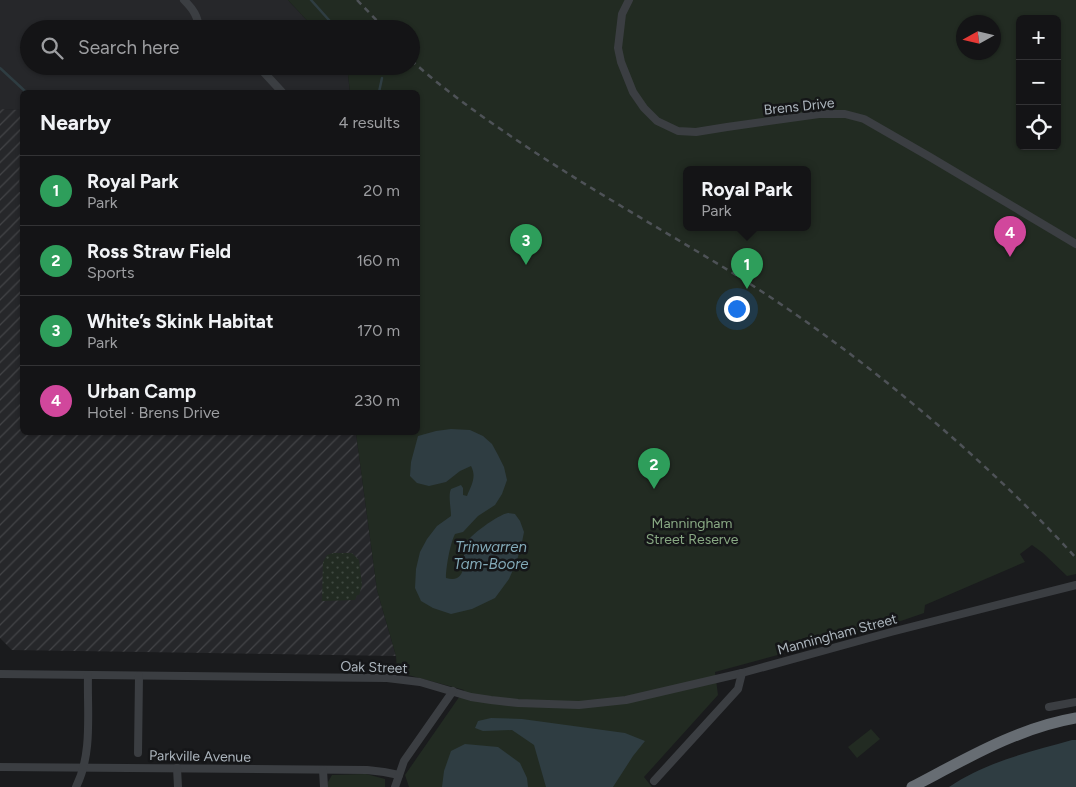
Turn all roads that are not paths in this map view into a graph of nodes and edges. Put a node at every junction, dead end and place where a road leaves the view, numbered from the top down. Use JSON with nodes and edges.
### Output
{"nodes":[{"id":1,"x":184,"y":0,"type":"edge"},
{"id":2,"x":629,"y":0,"type":"edge"},
{"id":3,"x":198,"y":20,"type":"edge"},
{"id":4,"x":266,"y":75,"type":"edge"},
{"id":5,"x":280,"y":90,"type":"edge"},
{"id":6,"x":1076,"y":244,"type":"edge"},
{"id":7,"x":1074,"y":586,"type":"edge"},
{"id":8,"x":1076,"y":595,"type":"edge"},
{"id":9,"x":742,"y":673,"type":"junction"},
{"id":10,"x":0,"y":674,"type":"edge"},
{"id":11,"x":88,"y":675,"type":"junction"},
{"id":12,"x":139,"y":676,"type":"junction"},
{"id":13,"x":453,"y":691,"type":"junction"},
{"id":14,"x":1076,"y":702,"type":"edge"},
{"id":15,"x":1049,"y":707,"type":"dead end"},
{"id":16,"x":1076,"y":718,"type":"edge"},
{"id":17,"x":138,"y":753,"type":"dead end"},
{"id":18,"x":0,"y":767,"type":"edge"},
{"id":19,"x":83,"y":768,"type":"junction"},
{"id":20,"x":177,"y":768,"type":"junction"},
{"id":21,"x":323,"y":770,"type":"junction"},
{"id":22,"x":399,"y":775,"type":"junction"},
{"id":23,"x":654,"y":782,"type":"dead end"},
{"id":24,"x":76,"y":787,"type":"edge"},
{"id":25,"x":178,"y":787,"type":"edge"},
{"id":26,"x":324,"y":787,"type":"edge"},
{"id":27,"x":395,"y":787,"type":"edge"},
{"id":28,"x":912,"y":787,"type":"edge"}],
"edges":[{"from":1,"to":3,"type":"street"},
{"from":2,"to":6,"type":"street","name":"Brens Drive"},
{"from":4,"to":5,"type":"street"},
{"from":7,"to":8,"type":"street"},
{"from":7,"to":9,"type":"street","name":"Manningham Street"},
{"from":9,"to":13,"type":"street","name":"Oak Street"},
{"from":9,"to":23,"type":"street"},
{"from":10,"to":11,"type":"street","name":"Oak Street"},
{"from":11,"to":12,"type":"street","name":"Oak Street"},
{"from":11,"to":19,"type":"street"},
{"from":12,"to":13,"type":"street","name":"Oak Street"},
{"from":12,"to":17,"type":"street"},
{"from":13,"to":22,"type":"street"},
{"from":14,"to":15,"type":"street"},
{"from":16,"to":28,"type":"highway"},
{"from":18,"to":19,"type":"street","name":"Parkville Avenue"},
{"from":19,"to":20,"type":"street","name":"Parkville Avenue"},
{"from":19,"to":24,"type":"street"},
{"from":20,"to":21,"type":"street","name":"Parkville Avenue"},
{"from":20,"to":25,"type":"street"},
{"from":21,"to":22,"type":"street","name":"Parkville Avenue"},
{"from":21,"to":26,"type":"street"},
{"from":22,"to":27,"type":"street"}]}
